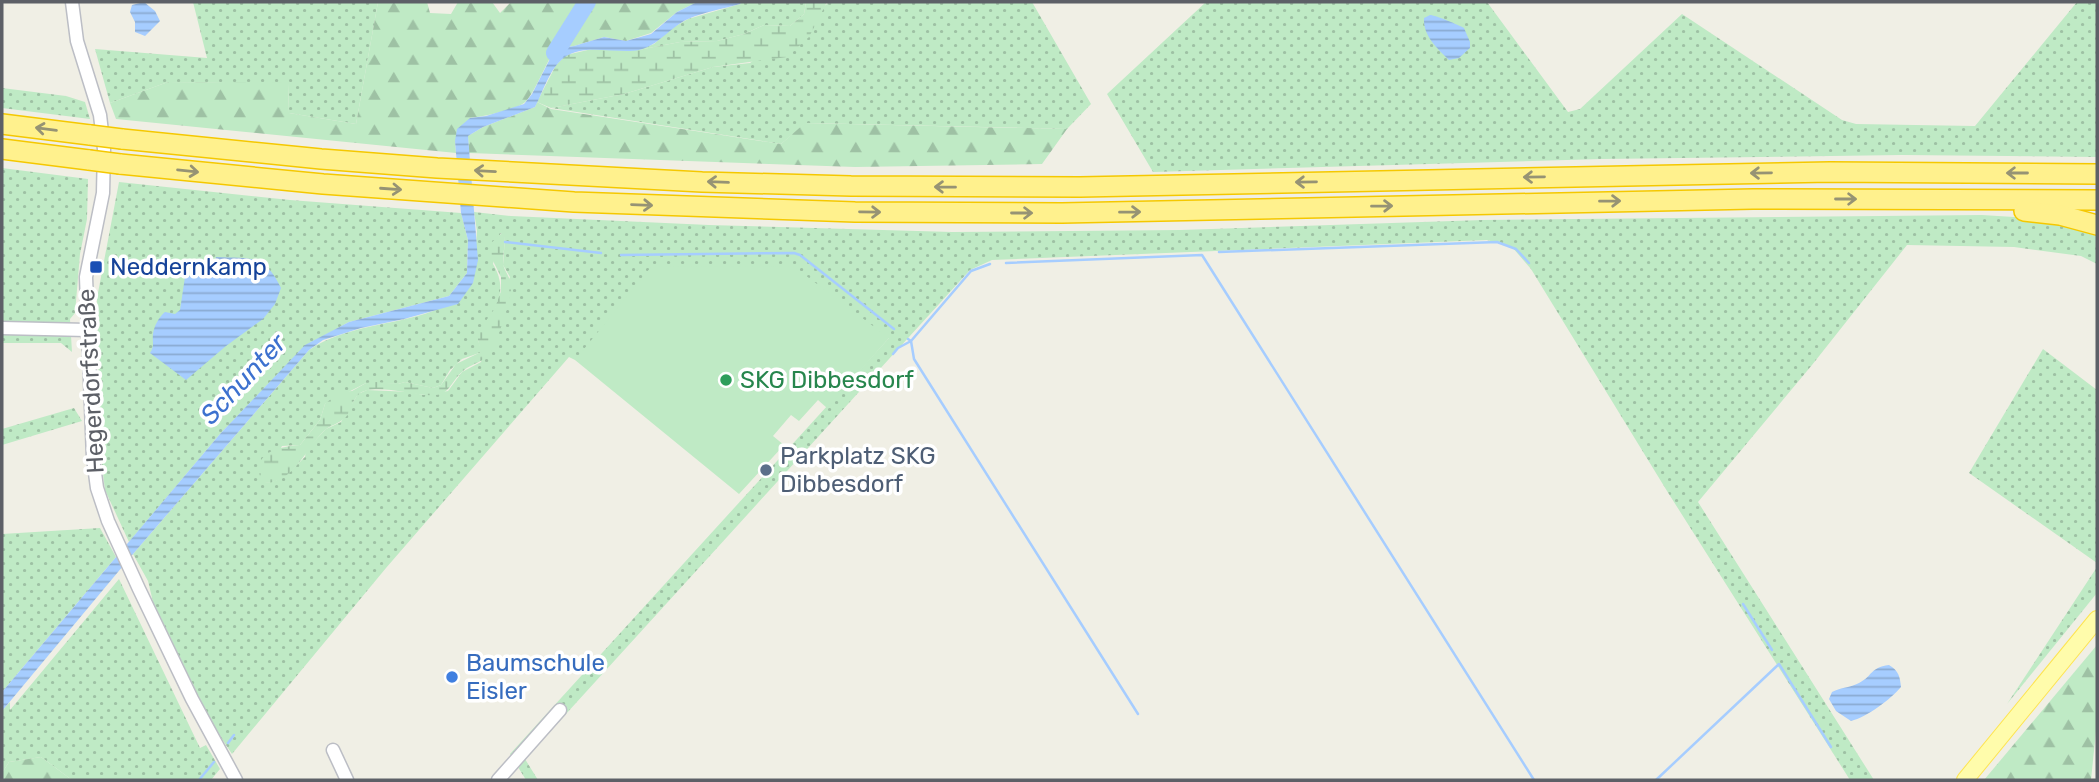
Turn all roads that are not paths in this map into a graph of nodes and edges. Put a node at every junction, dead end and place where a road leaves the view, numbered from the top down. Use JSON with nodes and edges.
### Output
{"nodes":[{"id":1,"x":72,"y":2,"type":"edge"},
{"id":2,"x":2,"y":124,"type":"edge"},
{"id":3,"x":2,"y":149,"type":"edge"},
{"id":4,"x":2093,"y":173,"type":"edge"},
{"id":5,"x":1962,"y":198,"type":"junction"},
{"id":6,"x":2097,"y":200,"type":"edge"},
{"id":7,"x":2097,"y":225,"type":"edge"},
{"id":8,"x":2,"y":328,"type":"edge"},
{"id":9,"x":87,"y":330,"type":"junction"},
{"id":10,"x":2097,"y":619,"type":"edge"},
{"id":11,"x":560,"y":710,"type":"dead end"},
{"id":12,"x":334,"y":750,"type":"dead end"},
{"id":13,"x":236,"y":780,"type":"edge"},
{"id":14,"x":347,"y":780,"type":"edge"},
{"id":15,"x":498,"y":780,"type":"edge"},
{"id":16,"x":1965,"y":780,"type":"edge"}],
"edges":[{"from":1,"to":9,"type":"street","name":"Hegerdorfstraße"},
{"from":4,"to":2,"type":"highway","one_way":true,"bridge":true},
{"from":3,"to":5,"type":"highway","one_way":true,"bridge":true},
{"from":5,"to":6,"type":"highway"},
{"from":5,"to":7,"type":"highway"},
{"from":8,"to":9,"type":"street"},
{"from":9,"to":13,"type":"street","name":"Hegerdorfstraße"},
{"from":10,"to":16,"type":"main road"},
{"from":11,"to":15,"type":"street"},
{"from":12,"to":14,"type":"street"}]}
